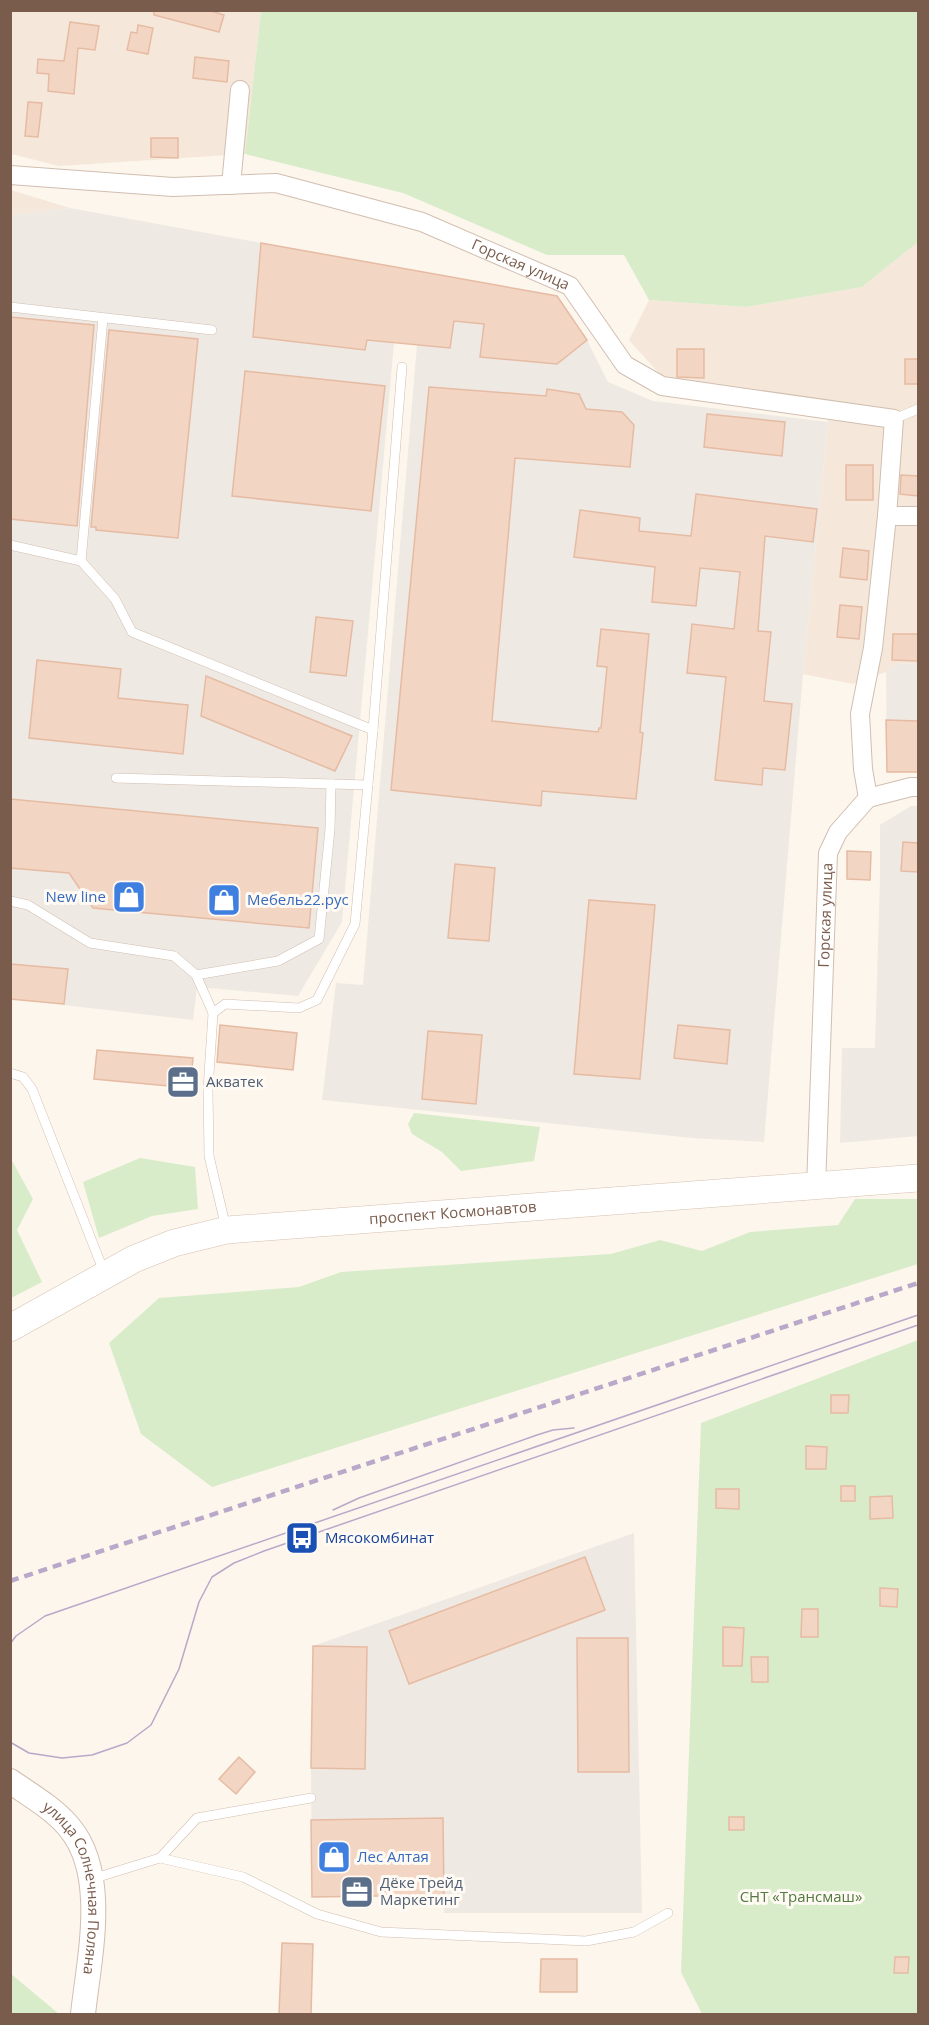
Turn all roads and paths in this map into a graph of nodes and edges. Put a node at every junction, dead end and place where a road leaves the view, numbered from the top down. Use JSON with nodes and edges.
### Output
{"nodes":[{"id":1,"x":240,"y":90,"type":"dead end"},
{"id":2,"x":10,"y":175,"type":"edge"},
{"id":3,"x":231,"y":185,"type":"junction"},
{"id":4,"x":10,"y":307,"type":"edge"},
{"id":5,"x":104,"y":318,"type":"junction"},
{"id":6,"x":212,"y":330,"type":"dead end"},
{"id":7,"x":402,"y":367,"type":"dead end"},
{"id":8,"x":918,"y":409,"type":"edge"},
{"id":9,"x":894,"y":419,"type":"junction"},
{"id":10,"x":887,"y":516,"type":"junction"},
{"id":11,"x":918,"y":516,"type":"edge"},
{"id":12,"x":10,"y":545,"type":"edge"},
{"id":13,"x":81,"y":561,"type":"junction"},
{"id":14,"x":373,"y":730,"type":"junction"},
{"id":15,"x":117,"y":778,"type":"dead end"},
{"id":16,"x":331,"y":784,"type":"junction"},
{"id":17,"x":368,"y":785,"type":"junction"},
{"id":18,"x":918,"y":787,"type":"edge"},
{"id":19,"x":868,"y":798,"type":"junction"},
{"id":20,"x":10,"y":901,"type":"edge"},
{"id":21,"x":195,"y":975,"type":"junction"},
{"id":22,"x":213,"y":1013,"type":"junction"},
{"id":23,"x":10,"y":1072,"type":"edge"},
{"id":24,"x":918,"y":1178,"type":"edge"},
{"id":25,"x":816,"y":1187,"type":"junction"},
{"id":26,"x":227,"y":1230,"type":"junction"},
{"id":27,"x":105,"y":1274,"type":"junction"},
{"id":28,"x":10,"y":1328,"type":"edge"},
{"id":29,"x":10,"y":1781,"type":"edge"},
{"id":30,"x":311,"y":1798,"type":"dead end"},
{"id":31,"x":160,"y":1858,"type":"junction"},
{"id":32,"x":92,"y":1879,"type":"junction"},
{"id":33,"x":669,"y":1913,"type":"dead end"},
{"id":34,"x":83,"y":2014,"type":"edge"}],
"edges":[{"from":1,"to":3,"type":"street"},
{"from":2,"to":3,"type":"street","name":"Горская улица"},
{"from":3,"to":9,"type":"street","name":"Горская улица"},
{"from":4,"to":5,"type":"lane"},
{"from":5,"to":6,"type":"lane"},
{"from":5,"to":13,"type":"lane"},
{"from":7,"to":14,"type":"lane"},
{"from":8,"to":9,"type":"lane"},
{"from":9,"to":10,"type":"street"},
{"from":10,"to":11,"type":"street"},
{"from":10,"to":19,"type":"street"},
{"from":12,"to":13,"type":"lane"},
{"from":13,"to":14,"type":"lane"},
{"from":14,"to":17,"type":"lane"},
{"from":15,"to":16,"type":"lane"},
{"from":16,"to":17,"type":"lane"},
{"from":16,"to":21,"type":"lane"},
{"from":17,"to":22,"type":"lane"},
{"from":18,"to":19,"type":"street"},
{"from":19,"to":25,"type":"street","name":"Горская улица"},
{"from":20,"to":21,"type":"lane"},
{"from":21,"to":22,"type":"lane"},
{"from":22,"to":26,"type":"lane"},
{"from":23,"to":27,"type":"lane"},
{"from":24,"to":25,"type":"main road","name":"проспект Космонавтов"},
{"from":25,"to":26,"type":"main road","name":"проспект Космонавтов"},
{"from":26,"to":27,"type":"main road","name":"проспект Космонавтов"},
{"from":27,"to":28,"type":"main road","name":"проспект Космонавтов"},
{"from":29,"to":32,"type":"street","name":"улица Солнечная Поляна"},
{"from":30,"to":31,"type":"lane"},
{"from":31,"to":32,"type":"lane"},
{"from":31,"to":33,"type":"lane"},
{"from":32,"to":34,"type":"street","name":"улица Солнечная Поляна"}]}
